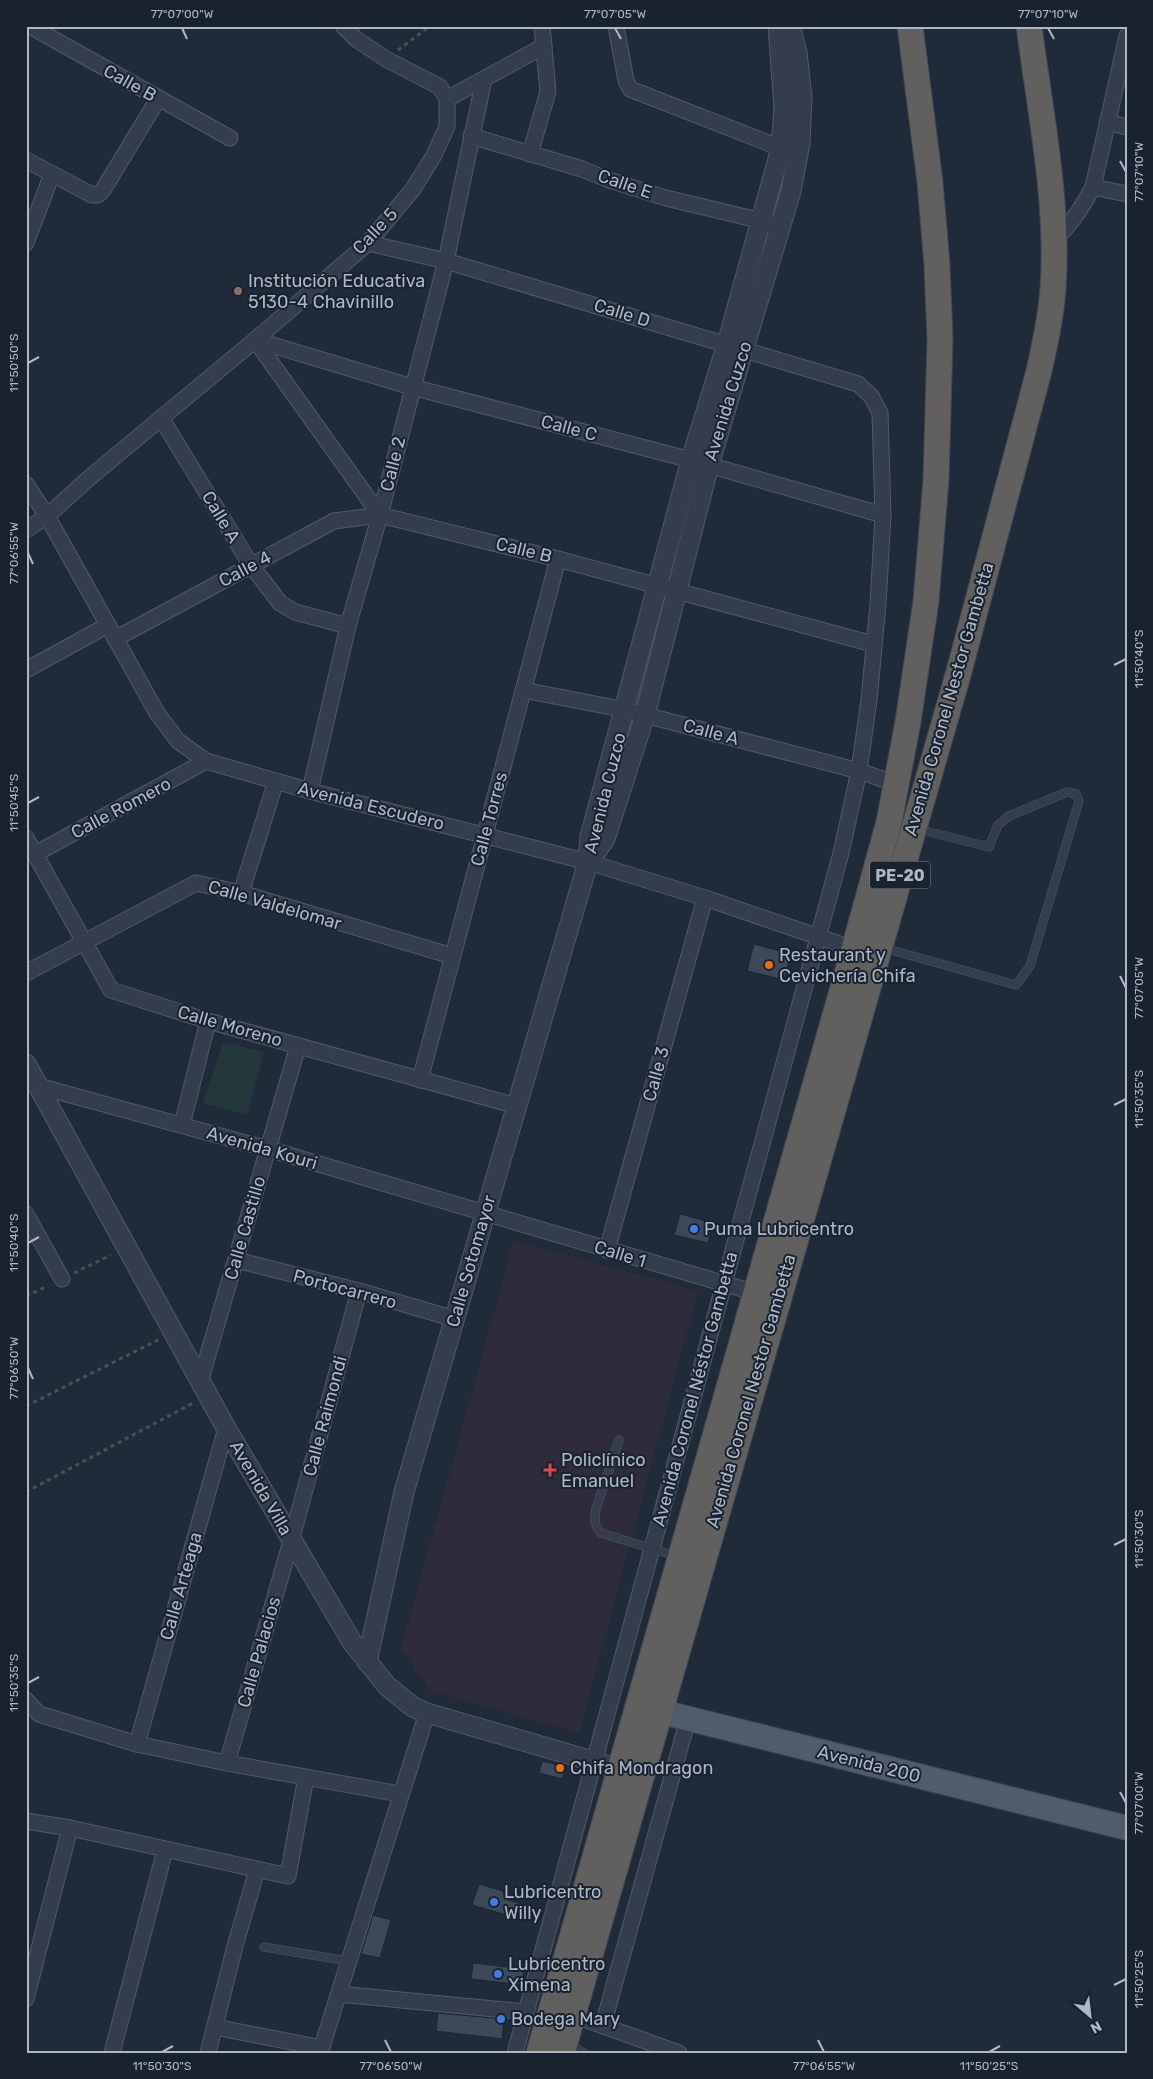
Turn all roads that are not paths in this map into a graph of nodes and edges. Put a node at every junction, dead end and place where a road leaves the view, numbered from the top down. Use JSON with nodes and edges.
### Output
{"nodes":[{"id":1,"x":30,"y":26,"type":"edge"},
{"id":2,"x":343,"y":26,"type":"edge"},
{"id":3,"x":542,"y":26,"type":"edge"},
{"id":4,"x":616,"y":26,"type":"edge"},
{"id":5,"x":778,"y":26,"type":"edge"},
{"id":6,"x":790,"y":26,"type":"edge"},
{"id":7,"x":910,"y":26,"type":"edge"},
{"id":8,"x":1029,"y":26,"type":"edge"},
{"id":9,"x":1127,"y":36,"type":"edge"},
{"id":10,"x":544,"y":46,"type":"junction"},
{"id":11,"x":484,"y":79,"type":"junction"},
{"id":12,"x":158,"y":99,"type":"junction"},
{"id":13,"x":447,"y":99,"type":"junction"},
{"id":14,"x":1107,"y":122,"type":"junction"},
{"id":15,"x":1127,"y":127,"type":"edge"},
{"id":16,"x":470,"y":136,"type":"junction"},
{"id":17,"x":230,"y":138,"type":"dead end"},
{"id":18,"x":780,"y":148,"type":"junction"},
{"id":19,"x":530,"y":154,"type":"junction"},
{"id":20,"x":26,"y":160,"type":"edge"},
{"id":21,"x":52,"y":174,"type":"junction"},
{"id":22,"x":1092,"y":187,"type":"junction"},
{"id":23,"x":1127,"y":194,"type":"edge"},
{"id":24,"x":762,"y":221,"type":"junction"},
{"id":25,"x":780,"y":228,"type":"junction"},
{"id":26,"x":1054,"y":240,"type":"junction"},
{"id":27,"x":26,"y":243,"type":"edge"},
{"id":28,"x":368,"y":243,"type":"junction"},
{"id":29,"x":446,"y":261,"type":"junction"},
{"id":30,"x":255,"y":340,"type":"junction"},
{"id":31,"x":736,"y":347,"type":"junction"},
{"id":32,"x":412,"y":387,"type":"junction"},
{"id":33,"x":872,"y":396,"type":"joint"},
{"id":34,"x":160,"y":418,"type":"junction"},
{"id":35,"x":700,"y":462,"type":"junction"},
{"id":36,"x":26,"y":484,"type":"edge"},
{"id":37,"x":380,"y":515,"type":"junction"},
{"id":38,"x":883,"y":515,"type":"junction"},
{"id":39,"x":47,"y":516,"type":"junction"},
{"id":40,"x":26,"y":530,"type":"edge"},
{"id":41,"x":558,"y":559,"type":"junction"},
{"id":42,"x":250,"y":566,"type":"junction"},
{"id":43,"x":658,"y":586,"type":"junction"},
{"id":44,"x":677,"y":592,"type":"junction"},
{"id":45,"x":108,"y":625,"type":"junction"},
{"id":46,"x":348,"y":626,"type":"junction"},
{"id":47,"x":115,"y":639,"type":"junction"},
{"id":48,"x":874,"y":644,"type":"junction"},
{"id":49,"x":26,"y":670,"type":"edge"},
{"id":50,"x":523,"y":690,"type":"junction"},
{"id":51,"x":626,"y":710,"type":"junction"},
{"id":52,"x":645,"y":715,"type":"junction"},
{"id":53,"x":206,"y":761,"type":"junction"},
{"id":54,"x":858,"y":771,"type":"junction"},
{"id":55,"x":276,"y":781,"type":"junction"},
{"id":56,"x":897,"y":784,"type":"junction"},
{"id":57,"x":310,"y":791,"type":"junction"},
{"id":58,"x":914,"y":828,"type":"junction"},
{"id":59,"x":486,"y":835,"type":"junction"},
{"id":60,"x":26,"y":838,"type":"edge"},
{"id":61,"x":35,"y":854,"type":"junction"},
{"id":62,"x":588,"y":862,"type":"junction"},
{"id":63,"x":241,"y":894,"type":"junction"},
{"id":64,"x":704,"y":898,"type":"junction"},
{"id":65,"x":820,"y":937,"type":"junction"},
{"id":66,"x":84,"y":942,"type":"junction"},
{"id":67,"x":879,"y":946,"type":"junction"},
{"id":68,"x":854,"y":949,"type":"junction"},
{"id":69,"x":452,"y":956,"type":"junction"},
{"id":70,"x":26,"y":973,"type":"edge"},
{"id":71,"x":208,"y":1021,"type":"junction"},
{"id":72,"x":298,"y":1046,"type":"junction"},
{"id":73,"x":26,"y":1064,"type":"edge"},
{"id":74,"x":420,"y":1080,"type":"junction"},
{"id":75,"x":38,"y":1086,"type":"junction"},
{"id":76,"x":517,"y":1106,"type":"junction"},
{"id":77,"x":182,"y":1125,"type":"junction"},
{"id":78,"x":268,"y":1149,"type":"junction"},
{"id":79,"x":484,"y":1212,"type":"junction"},
{"id":80,"x":26,"y":1214,"type":"edge"},
{"id":81,"x":607,"y":1250,"type":"junction"},
{"id":82,"x":236,"y":1260,"type":"junction"},
{"id":83,"x":62,"y":1280,"type":"dead end"},
{"id":84,"x":723,"y":1284,"type":"junction"},
{"id":85,"x":359,"y":1291,"type":"junction"},
{"id":86,"x":756,"y":1293,"type":"junction"},
{"id":87,"x":455,"y":1319,"type":"junction"},
{"id":88,"x":204,"y":1389,"type":"junction"},
{"id":89,"x":226,"y":1428,"type":"junction"},
{"id":90,"x":618,"y":1440,"type":"dead end"},
{"id":91,"x":291,"y":1540,"type":"junction"},
{"id":92,"x":652,"y":1550,"type":"junction"},
{"id":93,"x":681,"y":1557,"type":"junction"},
{"id":94,"x":367,"y":1662,"type":"junction"},
{"id":95,"x":26,"y":1700,"type":"edge"},
{"id":96,"x":612,"y":1700,"type":"junction"},
{"id":97,"x":649,"y":1709,"type":"junction"},
{"id":98,"x":426,"y":1713,"type":"junction"},
{"id":99,"x":688,"y":1719,"type":"junction"},
{"id":100,"x":137,"y":1744,"type":"junction"},
{"id":101,"x":594,"y":1761,"type":"junction"},
{"id":102,"x":227,"y":1763,"type":"junction"},
{"id":103,"x":620,"y":1769,"type":"junction"},
{"id":104,"x":306,"y":1777,"type":"junction"},
{"id":105,"x":400,"y":1794,"type":"junction"},
{"id":106,"x":29,"y":1826,"type":"edge"},
{"id":107,"x":70,"y":1828,"type":"junction"},
{"id":108,"x":1127,"y":1828,"type":"edge"},
{"id":109,"x":165,"y":1850,"type":"junction"},
{"id":110,"x":257,"y":1870,"type":"junction"},
{"id":111,"x":264,"y":1947,"type":"dead end"},
{"id":112,"x":348,"y":1961,"type":"junction"},
{"id":113,"x":339,"y":1994,"type":"junction"},
{"id":114,"x":26,"y":1999,"type":"edge"},
{"id":115,"x":526,"y":2012,"type":"junction"},
{"id":116,"x":573,"y":2015,"type":"junction"},
{"id":117,"x":602,"y":2025,"type":"junction"},
{"id":118,"x":215,"y":2027,"type":"junction"},
{"id":119,"x":321,"y":2050,"type":"edge"},
{"id":120,"x":570,"y":2050,"type":"edge"},
{"id":121,"x":112,"y":2053,"type":"edge"},
{"id":122,"x":208,"y":2053,"type":"edge"},
{"id":123,"x":515,"y":2053,"type":"edge"},
{"id":124,"x":539,"y":2053,"type":"edge"},
{"id":125,"x":679,"y":2053,"type":"edge"}],
"edges":[{"from":1,"to":12,"type":"street","name":"Calle B"},
{"from":2,"to":13,"type":"street"},
{"from":3,"to":10,"type":"street"},
{"from":4,"to":18,"type":"street"},
{"from":5,"to":18,"type":"street","name":"Avenida Cuzco"},
{"from":6,"to":25,"type":"street","name":"Avenida Cuzco"},
{"from":7,"to":56,"type":"highway","name":"Avenida Coronel Nestor Gambetta","number":"PE-20"},
{"from":8,"to":26,"type":"highway","name":"Avenida Coronel Nestor Gambetta","number":"PE-20"},
{"from":9,"to":14,"type":"street"},
{"from":10,"to":11,"type":"street"},
{"from":10,"to":19,"type":"street"},
{"from":11,"to":13,"type":"street"},
{"from":11,"to":16,"type":"street","name":"Calle 2"},
{"from":12,"to":17,"type":"street","name":"Calle B"},
{"from":12,"to":21,"type":"street"},
{"from":13,"to":28,"type":"street","name":"Calle 5"},
{"from":14,"to":15,"type":"street"},
{"from":14,"to":22,"type":"street"},
{"from":16,"to":19,"type":"street","name":"Calle E"},
{"from":16,"to":29,"type":"street","name":"Calle 2"},
{"from":18,"to":24,"type":"street","name":"Avenida Cuzco"},
{"from":19,"to":24,"type":"street","name":"Calle E"},
{"from":20,"to":21,"type":"street"},
{"from":21,"to":27,"type":"street"},
{"from":22,"to":23,"type":"street"},
{"from":22,"to":26,"type":"street"},
{"from":24,"to":25,"type":"street","name":"Calle E"},
{"from":24,"to":31,"type":"street","name":"Avenida Cuzco"},
{"from":25,"to":31,"type":"street","name":"Avenida Cuzco"},
{"from":26,"to":58,"type":"highway","name":"Avenida Coronel Nestor Gambetta","number":"PE-20"},
{"from":28,"to":29,"type":"street","name":"Calle D"},
{"from":28,"to":30,"type":"street","name":"Calle 5"},
{"from":29,"to":31,"type":"street","name":"Calle D"},
{"from":29,"to":32,"type":"street","name":"Calle 2"},
{"from":30,"to":32,"type":"street","name":"Calle C"},
{"from":30,"to":34,"type":"street","name":"Calle 5"},
{"from":30,"to":37,"type":"street"},
{"from":31,"to":33,"type":"street","name":"Calle D"},
{"from":31,"to":35,"type":"street","name":"Avenida Cuzco"},
{"from":32,"to":35,"type":"street","name":"Calle C"},
{"from":32,"to":37,"type":"street","name":"Calle 2"},
{"from":33,"to":38,"type":"street","name":"Avenida Coronel Néstor Gambetta"},
{"from":34,"to":39,"type":"street","name":"Calle 5"},
{"from":34,"to":42,"type":"street","name":"Calle A"},
{"from":35,"to":38,"type":"street","name":"Calle C"},
{"from":35,"to":43,"type":"street","name":"Avenida Cuzco"},
{"from":35,"to":44,"type":"street","name":"Avenida Cuzco"},
{"from":36,"to":39,"type":"street","name":"Avenida Escudero"},
{"from":37,"to":41,"type":"street","name":"Calle B"},
{"from":37,"to":42,"type":"street","name":"Calle 4"},
{"from":37,"to":46,"type":"street","name":"Calle 2"},
{"from":38,"to":48,"type":"street","name":"Avenida Coronel Néstor Gambetta"},
{"from":39,"to":40,"type":"street","name":"Calle 5"},
{"from":39,"to":45,"type":"street","name":"Avenida Escudero"},
{"from":41,"to":43,"type":"street","name":"Calle B"},
{"from":41,"to":50,"type":"street","name":"Calle Torres"},
{"from":42,"to":46,"type":"street","name":"Calle A"},
{"from":42,"to":47,"type":"street","name":"Calle 4"},
{"from":43,"to":44,"type":"street","name":"Calle B"},
{"from":43,"to":51,"type":"street","name":"Avenida Cuzco"},
{"from":44,"to":48,"type":"street","name":"Calle B"},
{"from":44,"to":52,"type":"street","name":"Avenida Cuzco"},
{"from":45,"to":47,"type":"street","name":"Avenida Escudero"},
{"from":45,"to":49,"type":"street"},
{"from":46,"to":57,"type":"street","name":"Calle 2"},
{"from":47,"to":53,"type":"street","name":"Avenida Escudero"},
{"from":48,"to":54,"type":"street","name":"Avenida Coronel Néstor Gambetta"},
{"from":50,"to":51,"type":"street","name":"Calle A"},
{"from":50,"to":59,"type":"street","name":"Calle Torres"},
{"from":51,"to":52,"type":"street","name":"Calle A"},
{"from":51,"to":62,"type":"street","name":"Avenida Cuzco"},
{"from":52,"to":54,"type":"street","name":"Calle A"},
{"from":52,"to":62,"type":"street","name":"Avenida Cuzco"},
{"from":53,"to":55,"type":"street","name":"Avenida Escudero"},
{"from":53,"to":61,"type":"street","name":"Calle Romero"},
{"from":54,"to":56,"type":"street","name":"Calle A"},
{"from":54,"to":65,"type":"street","name":"Avenida Coronel Néstor Gambetta"},
{"from":55,"to":57,"type":"street","name":"Avenida Escudero"},
{"from":55,"to":63,"type":"street"},
{"from":56,"to":68,"type":"highway","name":"Avenida Coronel Nestor Gambetta","number":"PE-20"},
{"from":57,"to":59,"type":"street","name":"Avenida Escudero"},
{"from":58,"to":67,"type":"highway","name":"Avenida Coronel Nestor Gambetta","number":"PE-20"},
{"from":58,"to":67,"type":"lane"},
{"from":59,"to":62,"type":"street","name":"Avenida Escudero"},
{"from":59,"to":69,"type":"street","name":"Calle Torres"},
{"from":60,"to":61,"type":"street","name":"Calle Moreno"},
{"from":61,"to":66,"type":"street","name":"Calle Moreno"},
{"from":62,"to":64,"type":"street","name":"Avenida Escudero"},
{"from":62,"to":76,"type":"street","name":"Calle Sotomayor"},
{"from":63,"to":66,"type":"street","name":"Calle Valdelomar"},
{"from":63,"to":69,"type":"street","name":"Calle Valdelomar"},
{"from":64,"to":65,"type":"street","name":"Avenida Escudero"},
{"from":64,"to":81,"type":"street","name":"Calle 3"},
{"from":65,"to":68,"type":"street","name":"Avenida Escudero"},
{"from":65,"to":84,"type":"street","name":"Avenida Coronel Néstor Gambetta"},
{"from":66,"to":70,"type":"street","name":"Calle Valdelomar"},
{"from":66,"to":71,"type":"street","name":"Calle Moreno"},
{"from":67,"to":97,"type":"highway","name":"Avenida Coronel Nestor Gambetta","number":"PE-20"},
{"from":68,"to":86,"type":"highway","name":"Avenida Coronel Nestor Gambetta","number":"PE-20"},
{"from":69,"to":74,"type":"street","name":"Calle Torres"},
{"from":71,"to":72,"type":"street","name":"Calle Moreno"},
{"from":71,"to":77,"type":"street"},
{"from":72,"to":74,"type":"street","name":"Calle Moreno"},
{"from":72,"to":78,"type":"street","name":"Calle Castillo"},
{"from":73,"to":75,"type":"street","name":"Avenida Villa"},
{"from":74,"to":76,"type":"street","name":"Calle Moreno"},
{"from":75,"to":77,"type":"street","name":"Avenida Kouri"},
{"from":75,"to":88,"type":"street","name":"Avenida Villa"},
{"from":76,"to":79,"type":"street","name":"Calle Sotomayor"},
{"from":77,"to":78,"type":"street","name":"Avenida Kouri"},
{"from":78,"to":79,"type":"street","name":"Avenida Kouri"},
{"from":78,"to":82,"type":"street","name":"Calle Castillo"},
{"from":79,"to":81,"type":"street","name":"Calle 1"},
{"from":79,"to":87,"type":"street","name":"Calle Sotomayor"},
{"from":80,"to":83,"type":"street"},
{"from":81,"to":84,"type":"street","name":"Calle 1"},
{"from":82,"to":85,"type":"street","name":"Portocarrero"},
{"from":82,"to":88,"type":"street","name":"Calle Castillo"},
{"from":84,"to":86,"type":"street","name":"Calle 1"},
{"from":84,"to":92,"type":"street","name":"Avenida Coronel Néstor Gambetta"},
{"from":85,"to":87,"type":"street","name":"Portocarrero"},
{"from":85,"to":91,"type":"street","name":"Calle Raimondi"},
{"from":86,"to":93,"type":"highway","name":"Avenida Coronel Nestor Gambetta","number":"PE-20"},
{"from":87,"to":94,"type":"street","name":"Calle Sotomayor"},
{"from":88,"to":89,"type":"street","name":"Avenida Villa"},
{"from":89,"to":91,"type":"street","name":"Avenida Villa"},
{"from":89,"to":100,"type":"street","name":"Calle Arteaga"},
{"from":90,"to":92,"type":"lane"},
{"from":91,"to":94,"type":"street","name":"Avenida Villa"},
{"from":91,"to":102,"type":"street","name":"Calle Palacios"},
{"from":92,"to":93,"type":"lane"},
{"from":92,"to":96,"type":"street","name":"Avenida Coronel Néstor Gambetta"},
{"from":93,"to":97,"type":"highway","name":"Avenida Coronel Nestor Gambetta","number":"PE-20"},
{"from":94,"to":98,"type":"street","name":"Avenida Villa"},
{"from":95,"to":100,"type":"street"},
{"from":96,"to":97,"type":"street","name":"Avenida 200"},
{"from":96,"to":101,"type":"street","name":"Avenida Coronel Néstor Gambetta"},
{"from":97,"to":99,"type":"main road","name":"Avenida 200"},
{"from":97,"to":103,"type":"highway","name":"Avenida Coronel Nestor Gambetta","number":"PE-20"},
{"from":97,"to":116,"type":"highway","name":"Avenida Coronel Nestor Gambetta","number":"PE-20"},
{"from":98,"to":101,"type":"street","name":"Avenida Villa"},
{"from":98,"to":105,"type":"street"},
{"from":99,"to":108,"type":"main road","name":"Avenida 200"},
{"from":99,"to":117,"type":"street"},
{"from":100,"to":102,"type":"street"},
{"from":101,"to":103,"type":"street","name":"Avenida Villa"},
{"from":101,"to":115,"type":"street","name":"Avenida Coronel Néstor Gambetta"},
{"from":102,"to":104,"type":"street"},
{"from":103,"to":124,"type":"highway","name":"Avenida Coronel Nestor Gambetta","number":"PE-20"},
{"from":104,"to":105,"type":"street"},
{"from":104,"to":110,"type":"street"},
{"from":105,"to":112,"type":"street"},
{"from":106,"to":107,"type":"street"},
{"from":107,"to":109,"type":"street"},
{"from":107,"to":114,"type":"street"},
{"from":109,"to":110,"type":"street"},
{"from":109,"to":121,"type":"street"},
{"from":110,"to":118,"type":"street"},
{"from":111,"to":112,"type":"lane"},
{"from":112,"to":113,"type":"street"},
{"from":113,"to":115,"type":"street"},
{"from":113,"to":119,"type":"street"},
{"from":115,"to":123,"type":"street","name":"Avenida Coronel Néstor Gambetta"},
{"from":116,"to":117,"type":"street"},
{"from":116,"to":120,"type":"highway","name":"Avenida Coronel Nestor Gambetta","number":"PE-20"},
{"from":117,"to":125,"type":"street"},
{"from":118,"to":119,"type":"street"},
{"from":118,"to":122,"type":"street"}]}
